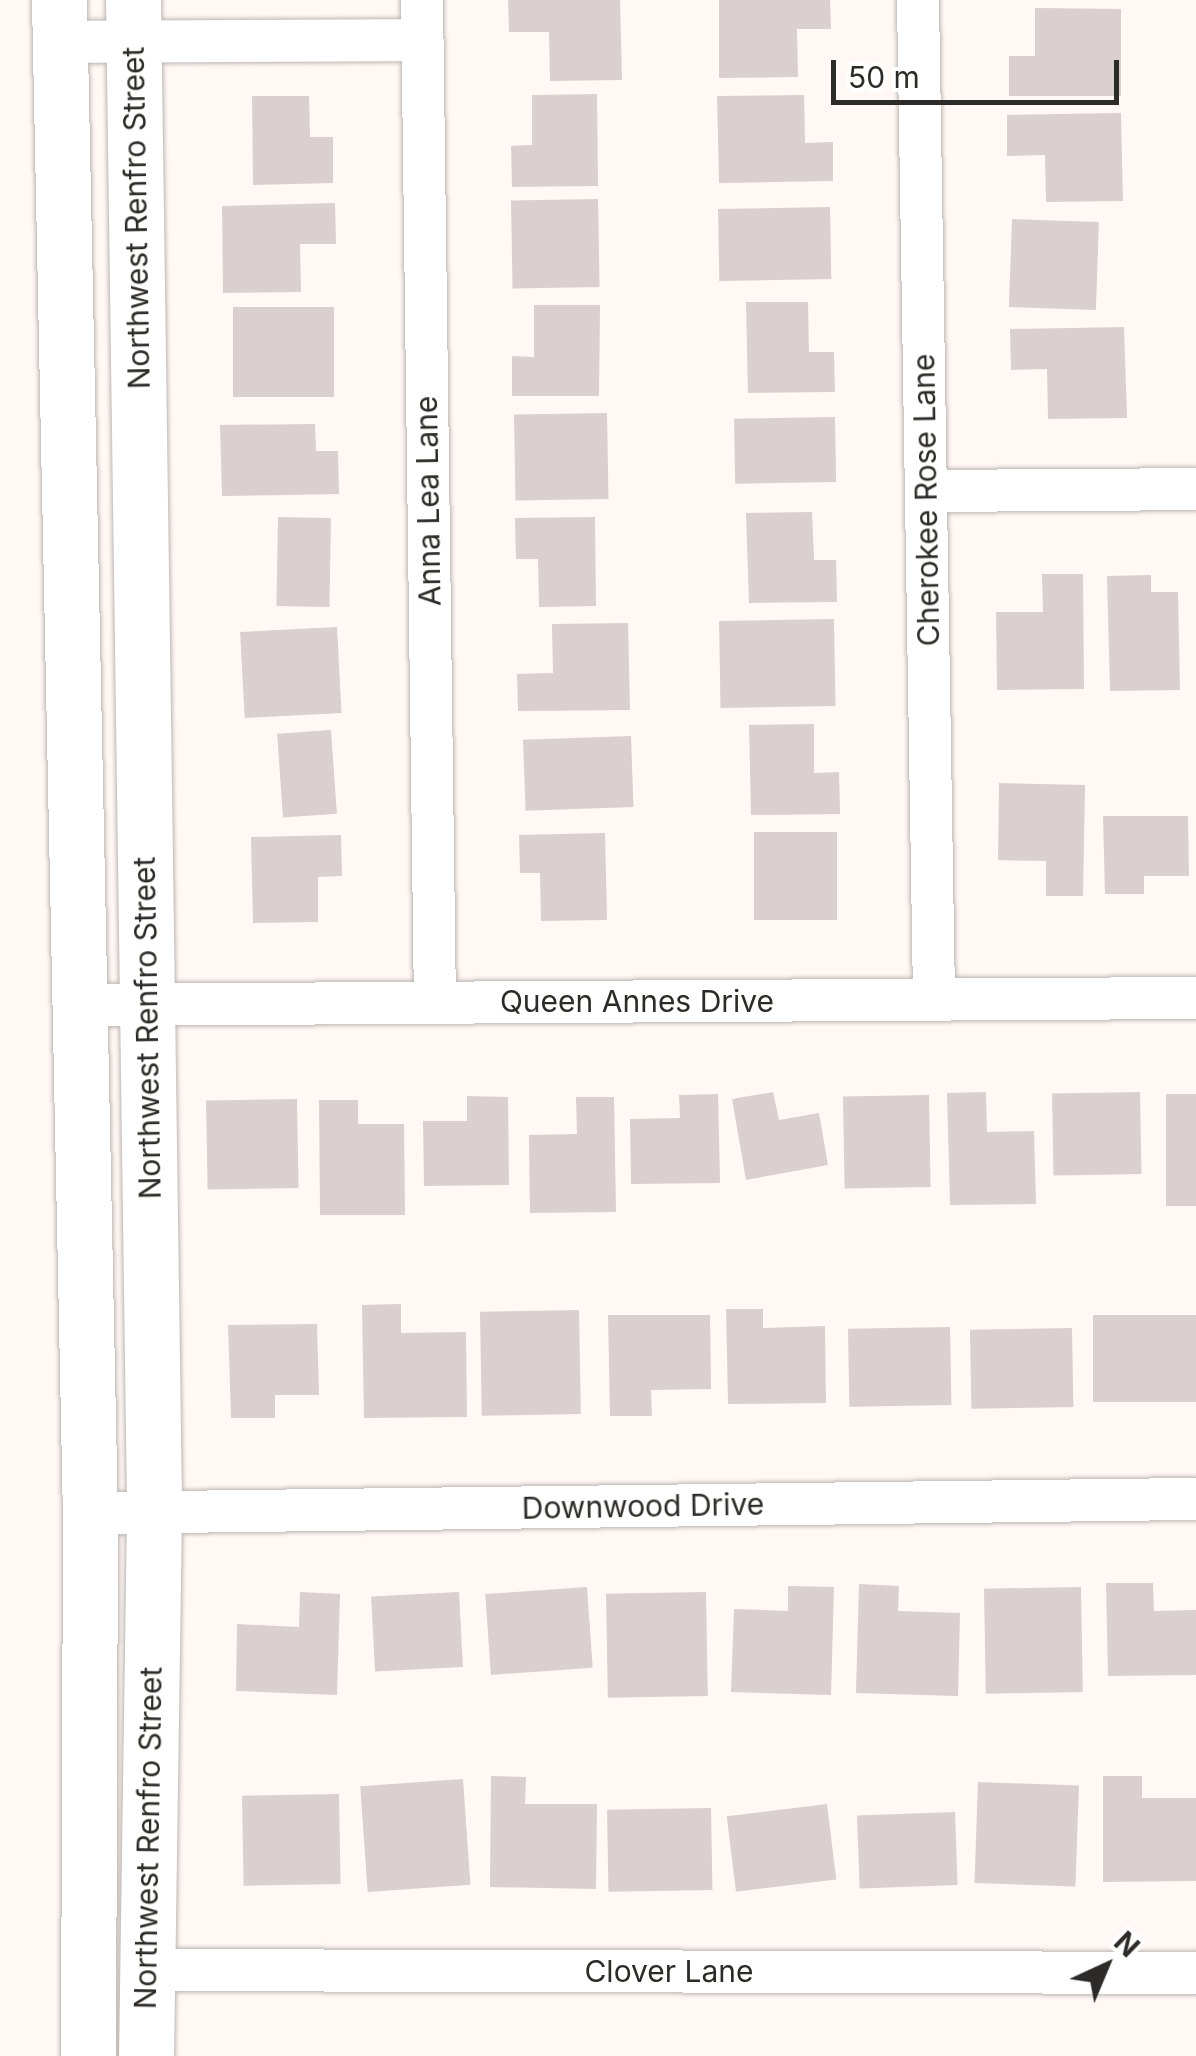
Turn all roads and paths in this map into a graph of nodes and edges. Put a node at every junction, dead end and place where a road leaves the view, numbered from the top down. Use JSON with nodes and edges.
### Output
{"nodes":[{"id":1,"x":918,"y":0,"type":"edge"},
{"id":2,"x":422,"y":20,"type":"edge"},
{"id":3,"x":60,"y":21,"type":"edge"},
{"id":4,"x":133,"y":22,"type":"edge"},
{"id":5,"x":1196,"y":489,"type":"edge"},
{"id":6,"x":926,"y":491,"type":"junction"},
{"id":7,"x":1196,"y":998,"type":"edge"},
{"id":8,"x":934,"y":999,"type":"junction"},
{"id":9,"x":435,"y":1002,"type":"junction"},
{"id":10,"x":146,"y":1004,"type":"junction"},
{"id":11,"x":78,"y":1005,"type":"junction"},
{"id":12,"x":1196,"y":1499,"type":"edge"},
{"id":13,"x":154,"y":1513,"type":"junction"},
{"id":14,"x":90,"y":1514,"type":"junction"},
{"id":15,"x":142,"y":1970,"type":"junction"},
{"id":16,"x":1196,"y":1973,"type":"edge"},
{"id":17,"x":88,"y":2056,"type":"edge"},
{"id":18,"x":146,"y":2056,"type":"edge"}],
"edges":[{"from":1,"to":6,"type":"street","name":"Cherokee Rose Lane"},
{"from":2,"to":4,"type":"street"},
{"from":2,"to":9,"type":"street","name":"Anna Lea Lane"},
{"from":3,"to":4,"type":"street"},
{"from":3,"to":11,"type":"main road","name":"Northwest Renfro Street"},
{"from":4,"to":10,"type":"main road","name":"Northwest Renfro Street"},
{"from":5,"to":6,"type":"street"},
{"from":6,"to":8,"type":"street","name":"Cherokee Rose Lane"},
{"from":7,"to":8,"type":"street","name":"Queen Annes Drive"},
{"from":8,"to":9,"type":"street","name":"Queen Annes Drive"},
{"from":9,"to":10,"type":"street","name":"Queen Annes Drive"},
{"from":10,"to":11,"type":"street","name":"Queen Annes Drive"},
{"from":10,"to":13,"type":"main road","name":"Northwest Renfro Street"},
{"from":11,"to":14,"type":"main road","name":"Northwest Renfro Street"},
{"from":12,"to":13,"type":"street","name":"Downwood Drive"},
{"from":13,"to":14,"type":"street","name":"Downwood Drive"},
{"from":13,"to":15,"type":"main road","name":"Northwest Renfro Street"},
{"from":14,"to":17,"type":"main road","name":"Northwest Renfro Street"},
{"from":15,"to":16,"type":"street","name":"Clover Lane"},
{"from":15,"to":18,"type":"main road","name":"Northwest Renfro Street"}]}
